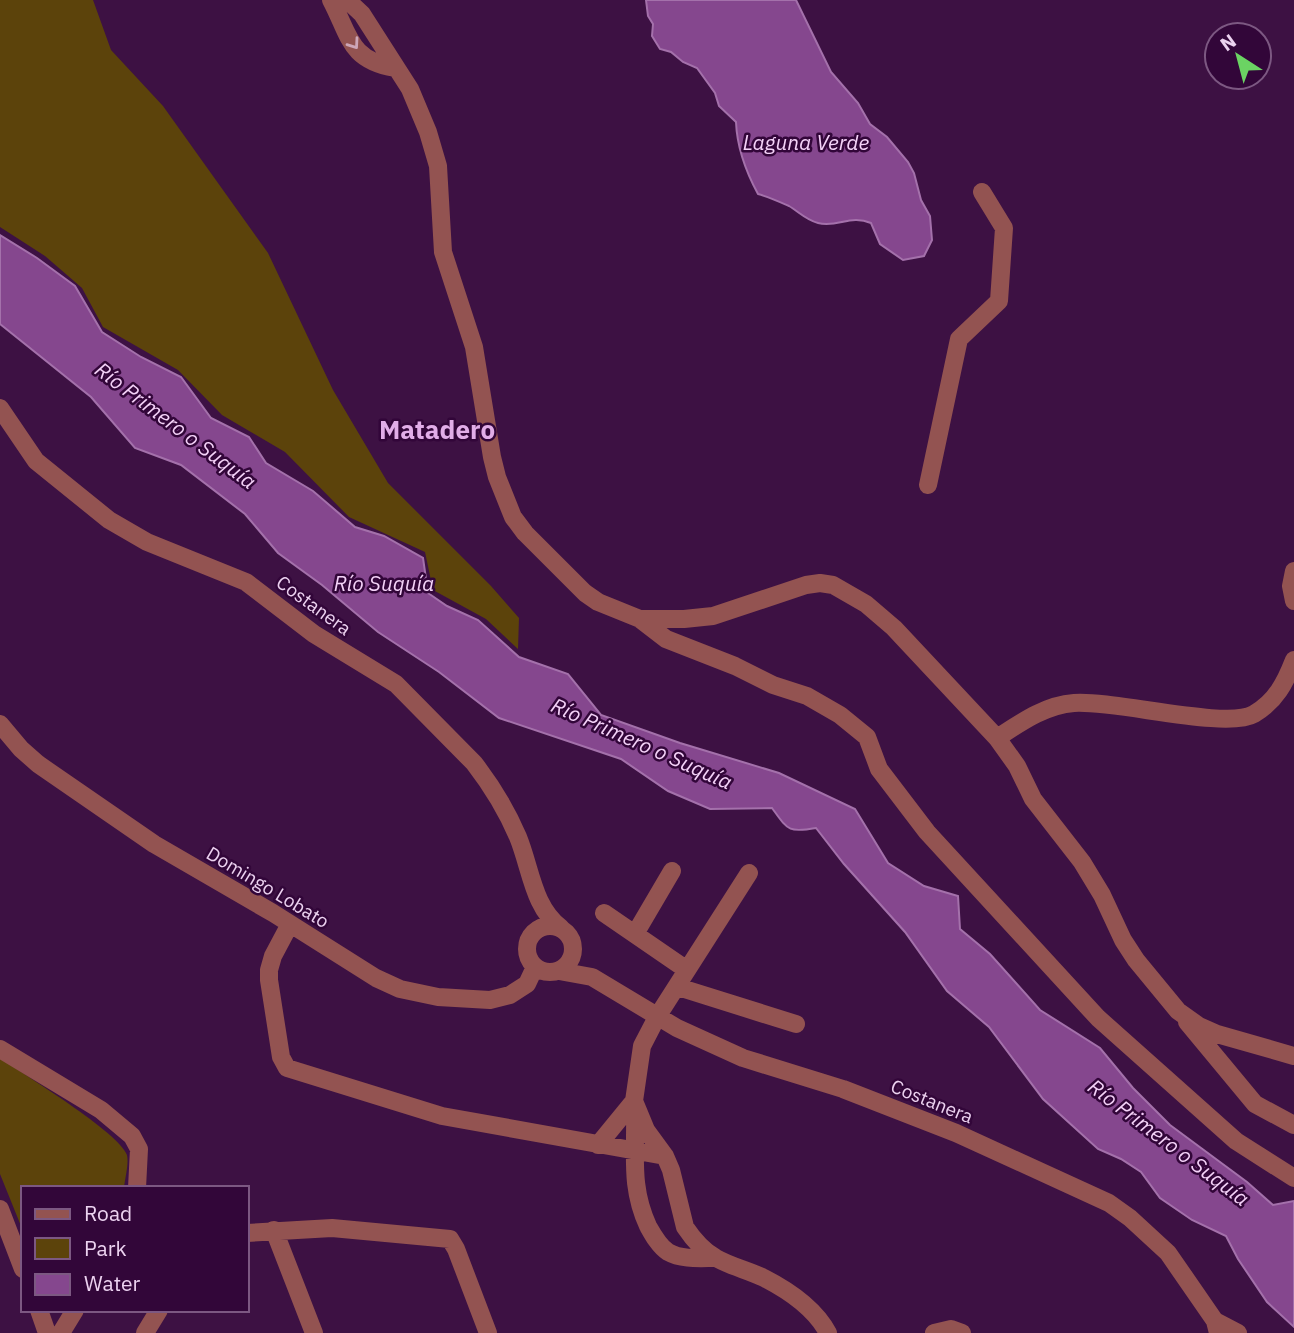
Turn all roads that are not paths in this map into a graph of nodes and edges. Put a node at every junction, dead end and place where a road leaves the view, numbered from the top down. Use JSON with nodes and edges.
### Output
{"nodes":[{"id":1,"x":331,"y":0,"type":"edge"},
{"id":2,"x":347,"y":0,"type":"edge"},
{"id":3,"x":395,"y":68,"type":"junction"},
{"id":4,"x":982,"y":192,"type":"dead end"},
{"id":5,"x":0,"y":408,"type":"edge"},
{"id":6,"x":928,"y":485,"type":"dead end"},
{"id":7,"x":1294,"y":571,"type":"edge"},
{"id":8,"x":1294,"y":601,"type":"edge"},
{"id":9,"x":640,"y":619,"type":"junction"},
{"id":10,"x":1294,"y":660,"type":"edge"},
{"id":11,"x":0,"y":724,"type":"edge"},
{"id":12,"x":997,"y":738,"type":"junction"},
{"id":13,"x":672,"y":871,"type":"dead end"},
{"id":14,"x":749,"y":873,"type":"dead end"},
{"id":15,"x":539,"y":901,"type":"junction"},
{"id":16,"x":604,"y":913,"type":"dead end"},
{"id":17,"x":290,"y":924,"type":"junction"},
{"id":18,"x":561,"y":928,"type":"junction"},
{"id":19,"x":533,"y":933,"type":"junction"},
{"id":20,"x":635,"y":934,"type":"junction"},
{"id":21,"x":574,"y":947,"type":"junction"},
{"id":22,"x":535,"y":967,"type":"junction"},
{"id":23,"x":687,"y":970,"type":"junction"},
{"id":24,"x":559,"y":971,"type":"junction"},
{"id":25,"x":592,"y":977,"type":"junction"},
{"id":26,"x":678,"y":987,"type":"junction"},
{"id":27,"x":1178,"y":1011,"type":"junction"},
{"id":28,"x":657,"y":1017,"type":"junction"},
{"id":29,"x":796,"y":1024,"type":"dead end"},
{"id":30,"x":0,"y":1049,"type":"edge"},
{"id":31,"x":1294,"y":1056,"type":"edge"},
{"id":32,"x":634,"y":1101,"type":"junction"},
{"id":33,"x":1294,"y":1125,"type":"edge"},
{"id":34,"x":598,"y":1145,"type":"junction"},
{"id":35,"x":635,"y":1152,"type":"junction"},
{"id":36,"x":665,"y":1156,"type":"junction"},
{"id":37,"x":1294,"y":1178,"type":"edge"},
{"id":38,"x":137,"y":1186,"type":"edge"},
{"id":39,"x":0,"y":1209,"type":"edge"},
{"id":40,"x":274,"y":1230,"type":"junction"},
{"id":41,"x":248,"y":1233,"type":"edge"},
{"id":42,"x":716,"y":1258,"type":"junction"},
{"id":43,"x":21,"y":1264,"type":"edge"},
{"id":44,"x":40,"y":1312,"type":"edge"},
{"id":45,"x":74,"y":1312,"type":"edge"},
{"id":46,"x":158,"y":1312,"type":"edge"},
{"id":47,"x":1216,"y":1327,"type":"edge"},
{"id":48,"x":47,"y":1333,"type":"edge"},
{"id":49,"x":61,"y":1333,"type":"edge"},
{"id":50,"x":145,"y":1333,"type":"edge"},
{"id":51,"x":314,"y":1333,"type":"edge"},
{"id":52,"x":488,"y":1333,"type":"edge"},
{"id":53,"x":828,"y":1333,"type":"edge"},
{"id":54,"x":934,"y":1333,"type":"edge"},
{"id":55,"x":962,"y":1333,"type":"edge"},
{"id":56,"x":1238,"y":1333,"type":"edge"}],
"edges":[{"from":1,"to":3,"type":"street","one_way":true},
{"from":2,"to":3,"type":"street"},
{"from":3,"to":9,"type":"street"},
{"from":4,"to":6,"type":"street"},
{"from":5,"to":15,"type":"street","name":"Costanera"},
{"from":7,"to":8,"type":"street"},
{"from":9,"to":12,"type":"street"},
{"from":9,"to":37,"type":"street"},
{"from":10,"to":12,"type":"street"},
{"from":11,"to":17,"type":"street","name":"Domingo Lobato"},
{"from":12,"to":27,"type":"street"},
{"from":13,"to":20,"type":"street"},
{"from":14,"to":23,"type":"street"},
{"from":15,"to":18,"type":"street","name":"Costanera"},
{"from":15,"to":19,"type":"street","name":"Costanera"},
{"from":16,"to":20,"type":"street"},
{"from":17,"to":22,"type":"street","name":"Domingo Lobato"},
{"from":17,"to":34,"type":"street"},
{"from":18,"to":19,"type":"street"},
{"from":18,"to":21,"type":"street","name":"Costanera"},
{"from":19,"to":22,"type":"street","name":"Costanera"},
{"from":20,"to":23,"type":"street"},
{"from":21,"to":24,"type":"street"},
{"from":21,"to":25,"type":"street","name":"Costanera"},
{"from":22,"to":24,"type":"street","name":"Costanera"},
{"from":23,"to":26,"type":"street"},
{"from":24,"to":25,"type":"street","name":"Costanera"},
{"from":25,"to":28,"type":"street","name":"Costanera"},
{"from":26,"to":28,"type":"street"},
{"from":26,"to":29,"type":"street"},
{"from":27,"to":31,"type":"street"},
{"from":27,"to":33,"type":"street"},
{"from":28,"to":32,"type":"street"},
{"from":28,"to":47,"type":"street","name":"Costanera"},
{"from":30,"to":38,"type":"street"},
{"from":32,"to":34,"type":"street"},
{"from":32,"to":35,"type":"street"},
{"from":32,"to":36,"type":"street"},
{"from":34,"to":35,"type":"street"},
{"from":35,"to":36,"type":"street"},
{"from":35,"to":42,"type":"street"},
{"from":36,"to":42,"type":"street"},
{"from":39,"to":43,"type":"street"},
{"from":40,"to":41,"type":"street"},
{"from":40,"to":51,"type":"street"},
{"from":40,"to":52,"type":"street"},
{"from":42,"to":53,"type":"street"},
{"from":44,"to":48,"type":"street"},
{"from":45,"to":49,"type":"street"},
{"from":46,"to":50,"type":"street"},
{"from":47,"to":56,"type":"street","name":"Costanera"},
{"from":54,"to":55,"type":"street"}]}
